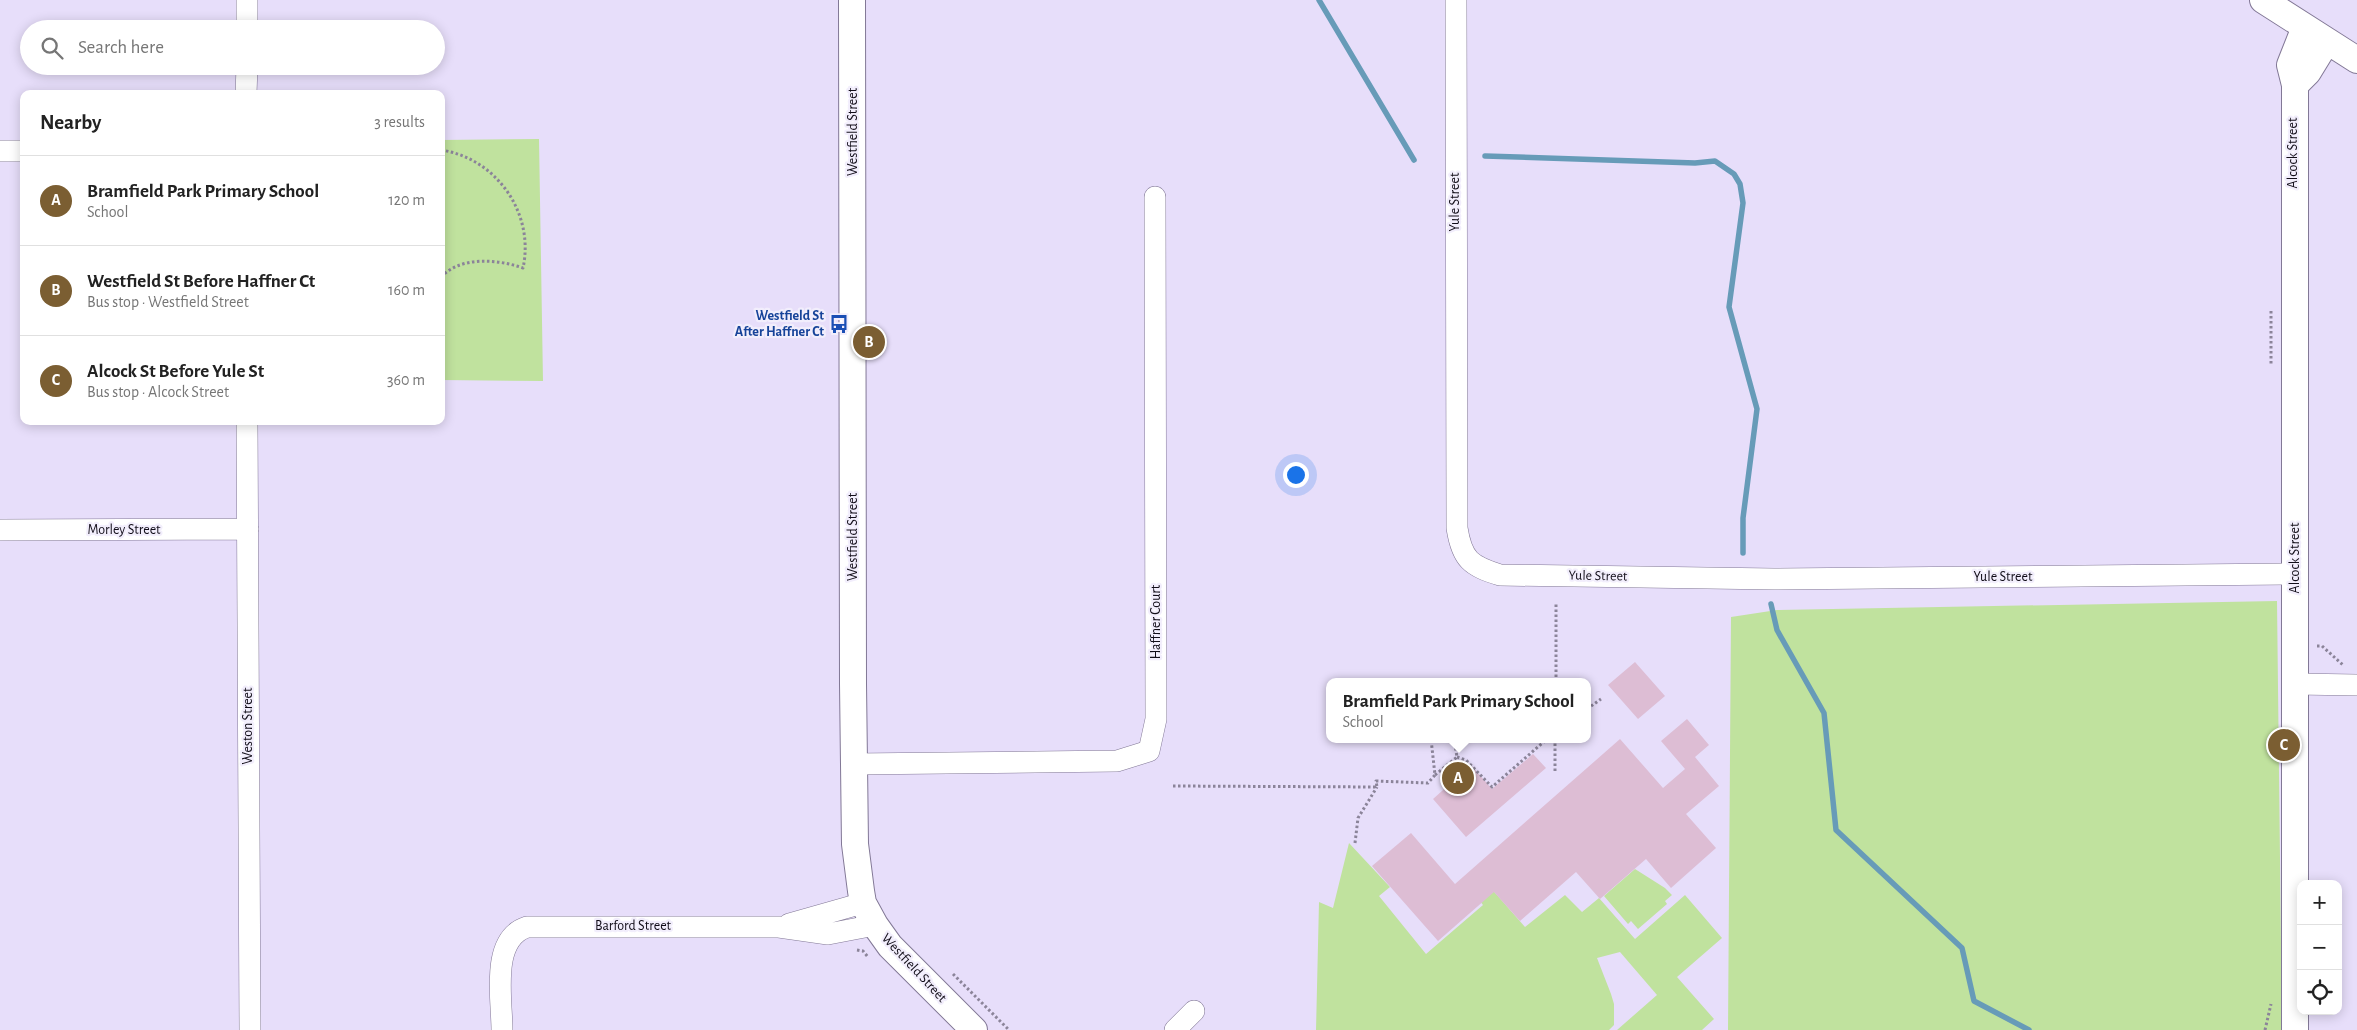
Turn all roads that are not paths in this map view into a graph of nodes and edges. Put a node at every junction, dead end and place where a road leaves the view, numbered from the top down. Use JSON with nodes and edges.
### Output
{"nodes":[{"id":1,"x":247,"y":0,"type":"edge"},
{"id":2,"x":852,"y":0,"type":"edge"},
{"id":3,"x":1456,"y":0,"type":"edge"},
{"id":4,"x":2263,"y":0,"type":"edge"},
{"id":5,"x":247,"y":20,"type":"edge"},
{"id":6,"x":2305,"y":27,"type":"junction"},
{"id":7,"x":2327,"y":41,"type":"junction"},
{"id":8,"x":2357,"y":60,"type":"edge"},
{"id":9,"x":247,"y":75,"type":"edge"},
{"id":10,"x":2294,"y":85,"type":"junction"},
{"id":11,"x":246,"y":90,"type":"edge"},
{"id":12,"x":20,"y":150,"type":"edge"},
{"id":13,"x":0,"y":152,"type":"edge"},
{"id":14,"x":1155,"y":197,"type":"dead end"},
{"id":15,"x":247,"y":425,"type":"edge"},
{"id":16,"x":248,"y":529,"type":"junction"},
{"id":17,"x":0,"y":530,"type":"edge"},
{"id":18,"x":2294,"y":574,"type":"junction"},
{"id":19,"x":2354,"y":675,"type":"edge"},
{"id":20,"x":2296,"y":684,"type":"junction"},
{"id":21,"x":854,"y":764,"type":"junction"},
{"id":22,"x":869,"y":914,"type":"junction"},
{"id":23,"x":1194,"y":1011,"type":"dead end"},
{"id":24,"x":250,"y":1030,"type":"edge"},
{"id":25,"x":502,"y":1030,"type":"edge"},
{"id":26,"x":974,"y":1030,"type":"edge"},
{"id":27,"x":1174,"y":1030,"type":"edge"},
{"id":28,"x":2295,"y":1030,"type":"edge"}],
"edges":[{"from":1,"to":5,"type":"street"},
{"from":2,"to":21,"type":"main road","name":"Westfield Street"},
{"from":3,"to":18,"type":"street","name":"Yule Street"},
{"from":4,"to":6,"type":"main road"},
{"from":6,"to":7,"type":"main road"},
{"from":6,"to":10,"type":"main road","name":"Alcock Street"},
{"from":7,"to":8,"type":"main road"},
{"from":7,"to":10,"type":"main road"},
{"from":9,"to":11,"type":"street"},
{"from":10,"to":18,"type":"main road","name":"Alcock Street"},
{"from":12,"to":13,"type":"street"},
{"from":14,"to":21,"type":"street","name":"Haffner Court"},
{"from":15,"to":16,"type":"street","name":"Weston Street"},
{"from":16,"to":17,"type":"street","name":"Morley Street"},
{"from":16,"to":24,"type":"street","name":"Weston Street"},
{"from":18,"to":20,"type":"main road","name":"Alcock Street"},
{"from":19,"to":20,"type":"street"},
{"from":20,"to":28,"type":"main road","name":"Alcock Street"},
{"from":21,"to":22,"type":"main road","name":"Westfield Street"},
{"from":22,"to":25,"type":"street","name":"Barford Street"},
{"from":22,"to":26,"type":"main road","name":"Westfield Street"},
{"from":23,"to":27,"type":"street"}]}
